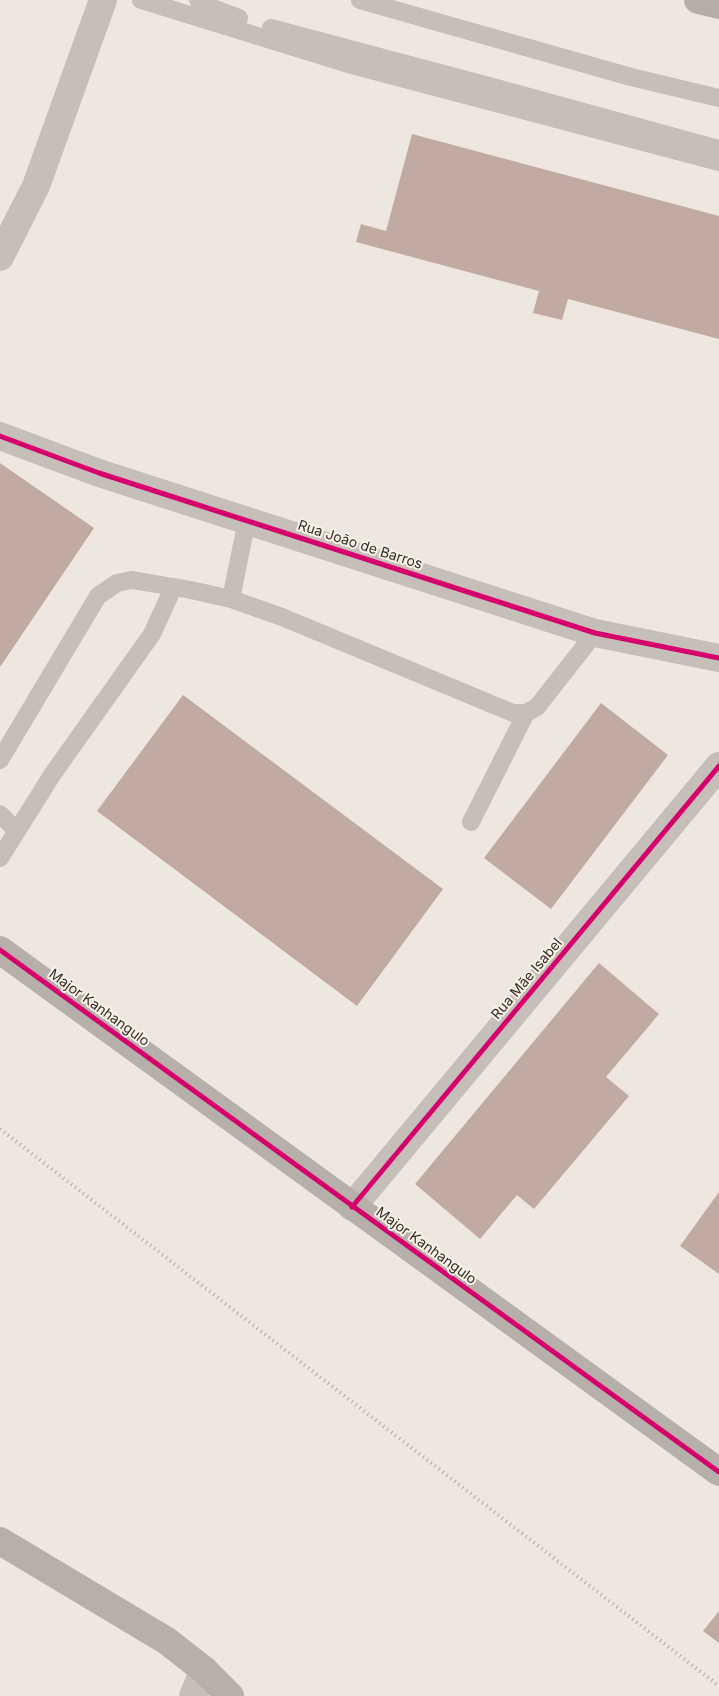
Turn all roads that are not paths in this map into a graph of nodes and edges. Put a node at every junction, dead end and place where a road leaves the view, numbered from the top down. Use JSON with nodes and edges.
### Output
{"nodes":[{"id":1,"x":103,"y":0,"type":"edge"},
{"id":2,"x":141,"y":0,"type":"edge"},
{"id":3,"x":198,"y":0,"type":"edge"},
{"id":4,"x":226,"y":0,"type":"edge"},
{"id":5,"x":360,"y":0,"type":"edge"},
{"id":6,"x":698,"y":0,"type":"edge"},
{"id":7,"x":719,"y":5,"type":"edge"},
{"id":8,"x":251,"y":22,"type":"junction"},
{"id":9,"x":719,"y":98,"type":"edge"},
{"id":10,"x":719,"y":149,"type":"edge"},
{"id":11,"x":719,"y":162,"type":"edge"},
{"id":12,"x":0,"y":257,"type":"edge"},
{"id":13,"x":0,"y":436,"type":"edge"},
{"id":14,"x":247,"y":520,"type":"junction"},
{"id":15,"x":173,"y":588,"type":"junction"},
{"id":16,"x":231,"y":599,"type":"junction"},
{"id":17,"x":595,"y":633,"type":"junction"},
{"id":18,"x":719,"y":658,"type":"edge"},
{"id":19,"x":526,"y":713,"type":"junction"},
{"id":20,"x":0,"y":760,"type":"edge"},
{"id":21,"x":719,"y":766,"type":"edge"},
{"id":22,"x":0,"y":814,"type":"edge"},
{"id":23,"x":471,"y":822,"type":"dead end"},
{"id":24,"x":17,"y":831,"type":"junction"},
{"id":25,"x":0,"y":858,"type":"edge"},
{"id":26,"x":0,"y":950,"type":"edge"},
{"id":27,"x":352,"y":1207,"type":"junction"},
{"id":28,"x":719,"y":1472,"type":"edge"},
{"id":29,"x":0,"y":1541,"type":"edge"},
{"id":30,"x":204,"y":1670,"type":"junction"},
{"id":31,"x":193,"y":1696,"type":"edge"},
{"id":32,"x":230,"y":1696,"type":"edge"}],
"edges":[{"from":1,"to":12,"type":"street"},
{"from":2,"to":11,"type":"lane"},
{"from":3,"to":8,"type":"lane"},
{"from":4,"to":8,"type":"lane"},
{"from":5,"to":9,"type":"lane"},
{"from":6,"to":7,"type":"main road"},
{"from":8,"to":10,"type":"lane"},
{"from":13,"to":14,"type":"street","name":"Rua João de Barros"},
{"from":14,"to":16,"type":"lane"},
{"from":14,"to":17,"type":"street","name":"Rua João de Barros"},
{"from":15,"to":16,"type":"lane"},
{"from":15,"to":20,"type":"lane"},
{"from":15,"to":24,"type":"lane"},
{"from":16,"to":19,"type":"lane"},
{"from":17,"to":18,"type":"street","name":"Rua João de Barros"},
{"from":17,"to":19,"type":"lane"},
{"from":19,"to":23,"type":"lane"},
{"from":21,"to":27,"type":"street","name":"Rua Mãe Isabel"},
{"from":22,"to":24,"type":"lane"},
{"from":24,"to":25,"type":"lane"},
{"from":26,"to":27,"type":"street","name":"Major Kanhangulo"},
{"from":27,"to":28,"type":"street","name":"Major Kanhangulo"},
{"from":29,"to":30,"type":"street"},
{"from":30,"to":31,"type":"street"},
{"from":30,"to":32,"type":"street"}]}
